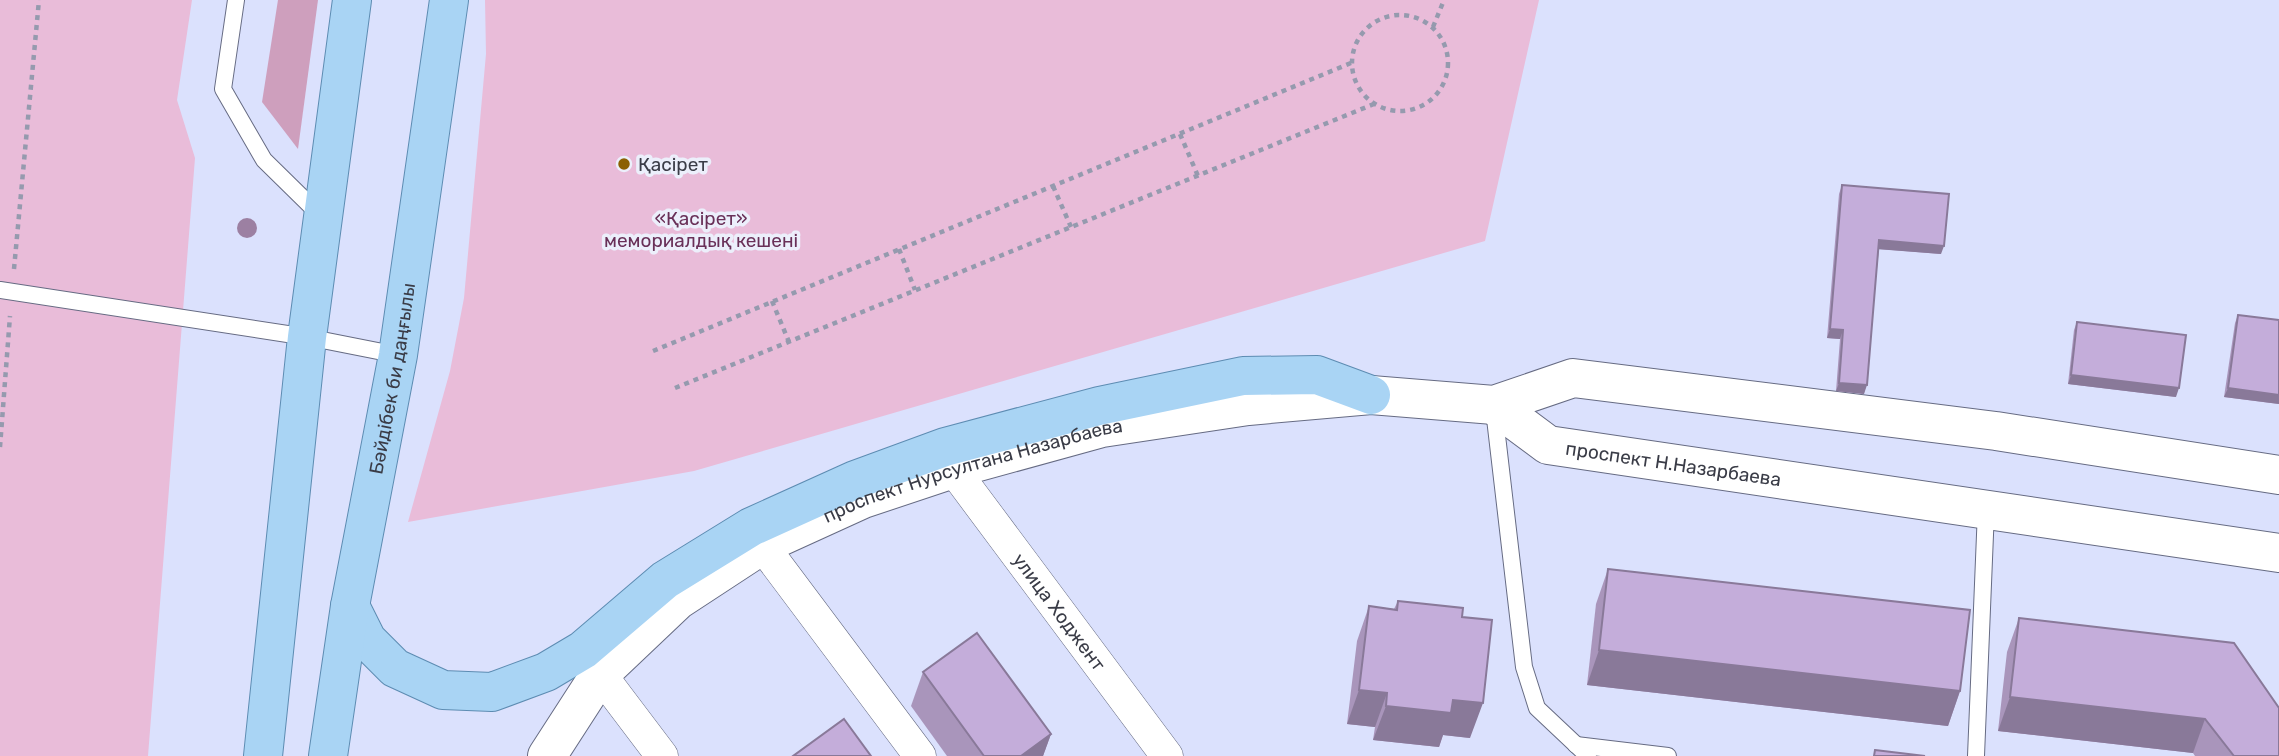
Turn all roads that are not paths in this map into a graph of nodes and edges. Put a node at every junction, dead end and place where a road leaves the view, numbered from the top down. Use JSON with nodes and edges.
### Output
{"nodes":[{"id":1,"x":236,"y":0,"type":"edge"},
{"id":2,"x":352,"y":0,"type":"edge"},
{"id":3,"x":449,"y":0,"type":"edge"},
{"id":4,"x":323,"y":218,"type":"junction"},
{"id":5,"x":6,"y":291,"type":"edge"},
{"id":6,"x":307,"y":337,"type":"junction"},
{"id":7,"x":398,"y":355,"type":"junction"},
{"id":8,"x":1371,"y":395,"type":"junction"},
{"id":9,"x":1494,"y":405,"type":"junction"},
{"id":10,"x":953,"y":468,"type":"junction"},
{"id":11,"x":2279,"y":475,"type":"edge"},
{"id":12,"x":1986,"y":510,"type":"junction"},
{"id":13,"x":762,"y":545,"type":"junction"},
{"id":14,"x":2279,"y":553,"type":"edge"},
{"id":15,"x":350,"y":607,"type":"junction"},
{"id":16,"x":600,"y":674,"type":"junction"},
{"id":17,"x":1582,"y":751,"type":"edge"},
{"id":18,"x":263,"y":756,"type":"edge"},
{"id":19,"x":328,"y":756,"type":"edge"},
{"id":20,"x":547,"y":756,"type":"edge"},
{"id":21,"x":662,"y":756,"type":"edge"},
{"id":22,"x":920,"y":756,"type":"edge"},
{"id":23,"x":1167,"y":756,"type":"edge"},
{"id":24,"x":1668,"y":756,"type":"edge"},
{"id":25,"x":1976,"y":756,"type":"edge"}],
"edges":[{"from":1,"to":4,"type":"lane"},
{"from":2,"to":4,"type":"main road"},
{"from":3,"to":7,"type":"main road","name":"Бәйдібек би даңғылы"},
{"from":4,"to":6,"type":"main road"},
{"from":5,"to":6,"type":"lane"},
{"from":6,"to":7,"type":"lane"},
{"from":6,"to":18,"type":"main road"},
{"from":7,"to":15,"type":"main road","name":"Бәйдібек би даңғылы"},
{"from":8,"to":9,"type":"main road","name":"проспект Нурсултана Назарбаева"},
{"from":8,"to":10,"type":"main road","name":"проспект Нурсултана Назарбаева"},
{"from":8,"to":15,"type":"main road"},
{"from":9,"to":11,"type":"main road"},
{"from":9,"to":12,"type":"main road","name":"проспект Н.Назарбаева"},
{"from":9,"to":17,"type":"lane"},
{"from":10,"to":13,"type":"main road","name":"проспект Нурсултана Назарбаева"},
{"from":10,"to":23,"type":"street","name":"улица Ходжент"},
{"from":12,"to":14,"type":"main road","name":"проспект Н.Назарбаева"},
{"from":12,"to":25,"type":"lane"},
{"from":13,"to":16,"type":"main road","name":"проспект Нурсултана Назарбаева"},
{"from":13,"to":22,"type":"street"},
{"from":15,"to":19,"type":"main road","name":"Бәйдібек би даңғылы"},
{"from":16,"to":20,"type":"main road","name":"проспект Нурсултана Назарбаева"},
{"from":16,"to":21,"type":"street"},
{"from":17,"to":24,"type":"lane"}]}
